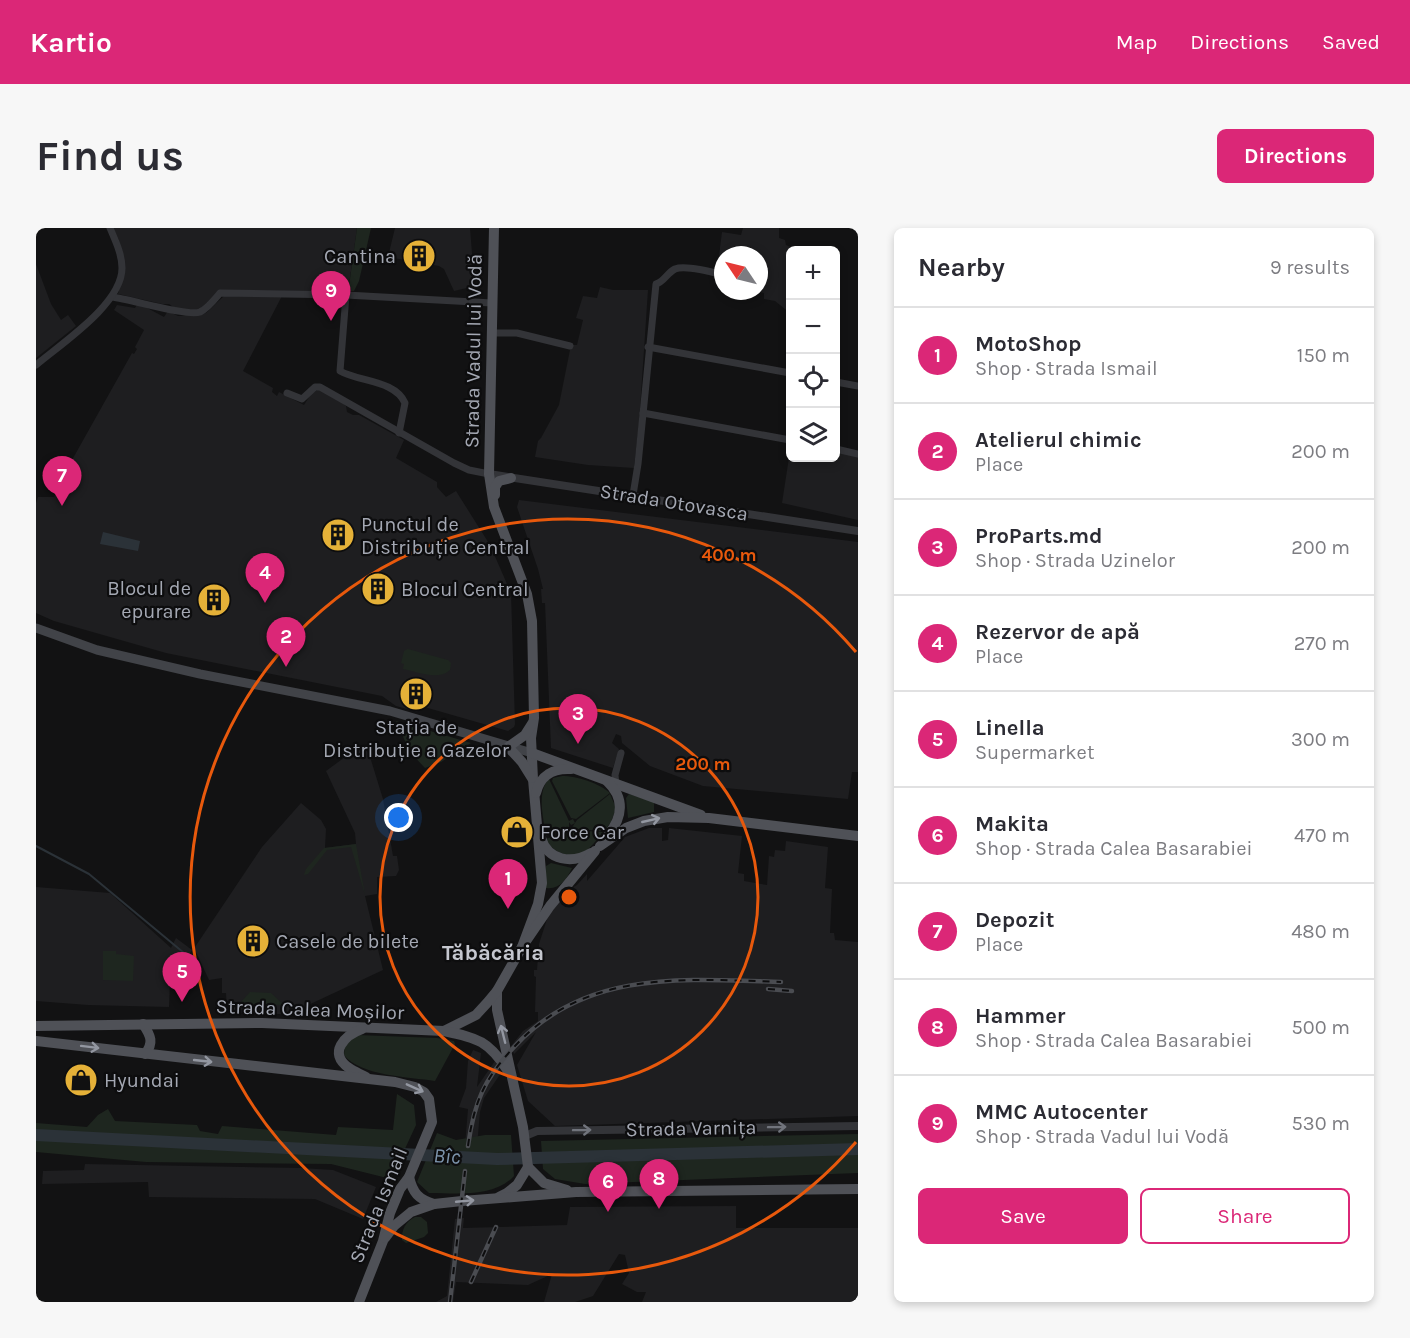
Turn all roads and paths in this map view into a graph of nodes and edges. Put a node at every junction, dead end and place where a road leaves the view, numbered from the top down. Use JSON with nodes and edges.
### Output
{"nodes":[{"id":1,"x":110,"y":228,"type":"edge"},
{"id":2,"x":494,"y":228,"type":"edge"},
{"id":3,"x":714,"y":274,"type":"edge"},
{"id":4,"x":346,"y":295,"type":"junction"},
{"id":5,"x":112,"y":297,"type":"junction"},
{"id":6,"x":492,"y":303,"type":"junction"},
{"id":7,"x":491,"y":333,"type":"junction"},
{"id":8,"x":570,"y":346,"type":"dead end"},
{"id":9,"x":648,"y":348,"type":"junction"},
{"id":10,"x":36,"y":365,"type":"edge"},
{"id":11,"x":786,"y":373,"type":"edge"},
{"id":12,"x":840,"y":383,"type":"edge"},
{"id":13,"x":858,"y":386,"type":"edge"},
{"id":14,"x":286,"y":393,"type":"dead end"},
{"id":15,"x":643,"y":413,"type":"junction"},
{"id":16,"x":399,"y":433,"type":"junction"},
{"id":17,"x":786,"y":439,"type":"edge"},
{"id":18,"x":840,"y":450,"type":"edge"},
{"id":19,"x":858,"y":454,"type":"edge"},
{"id":20,"x":489,"y":474,"type":"junction"},
{"id":21,"x":511,"y":478,"type":"junction"},
{"id":22,"x":633,"y":495,"type":"junction"},
{"id":23,"x":858,"y":531,"type":"edge"},
{"id":24,"x":515,"y":562,"type":"junction"},
{"id":25,"x":36,"y":628,"type":"edge"},
{"id":26,"x":534,"y":715,"type":"junction"},
{"id":27,"x":508,"y":747,"type":"junction"},
{"id":28,"x":532,"y":753,"type":"junction"},
{"id":29,"x":621,"y":753,"type":"dead end"},
{"id":30,"x":561,"y":764,"type":"junction"},
{"id":31,"x":580,"y":770,"type":"junction"},
{"id":32,"x":533,"y":779,"type":"junction"},
{"id":33,"x":610,"y":781,"type":"junction"},
{"id":34,"x":535,"y":801,"type":"junction"},
{"id":35,"x":709,"y":818,"type":"junction"},
{"id":36,"x":538,"y":826,"type":"junction"},
{"id":37,"x":858,"y":836,"type":"edge"},
{"id":38,"x":597,"y":848,"type":"junction"},
{"id":39,"x":522,"y":947,"type":"junction"},
{"id":40,"x":497,"y":991,"type":"junction"},
{"id":41,"x":143,"y":1024,"type":"junction"},
{"id":42,"x":36,"y":1026,"type":"edge"},
{"id":43,"x":365,"y":1027,"type":"junction"},
{"id":44,"x":444,"y":1032,"type":"junction"},
{"id":45,"x":36,"y":1041,"type":"edge"},
{"id":46,"x":145,"y":1054,"type":"junction"},
{"id":47,"x":512,"y":1077,"type":"junction"},
{"id":48,"x":374,"y":1081,"type":"junction"},
{"id":49,"x":858,"y":1126,"type":"edge"},
{"id":50,"x":526,"y":1140,"type":"junction"},
{"id":51,"x":528,"y":1166,"type":"junction"},
{"id":52,"x":409,"y":1177,"type":"junction"},
{"id":53,"x":858,"y":1190,"type":"edge"},
{"id":54,"x":576,"y":1191,"type":"junction"},
{"id":55,"x":495,"y":1198,"type":"junction"},
{"id":56,"x":434,"y":1204,"type":"junction"},
{"id":57,"x":383,"y":1241,"type":"junction"},
{"id":58,"x":359,"y":1302,"type":"edge"}],
"edges":[{"from":1,"to":5,"type":"street"},
{"from":2,"to":6,"type":"main road","name":"Strada Vadul lui Vodă"},
{"from":3,"to":9,"type":"street"},
{"from":4,"to":5,"type":"street"},
{"from":4,"to":6,"type":"street"},
{"from":4,"to":16,"type":"street"},
{"from":5,"to":10,"type":"street"},
{"from":6,"to":7,"type":"main road","name":"Strada Vadul lui Vodă"},
{"from":7,"to":8,"type":"street"},
{"from":7,"to":20,"type":"main road","name":"Strada Vadul lui Vodă"},
{"from":9,"to":11,"type":"street"},
{"from":9,"to":15,"type":"street"},
{"from":12,"to":13,"type":"street"},
{"from":14,"to":16,"type":"street","name":"Strada Vadul lui Vodă"},
{"from":15,"to":17,"type":"street"},
{"from":15,"to":22,"type":"street"},
{"from":16,"to":20,"type":"street","name":"Strada Vadul lui Vodă"},
{"from":18,"to":19,"type":"street"},
{"from":20,"to":21,"type":"street","name":"Strada Otovasca"},
{"from":20,"to":24,"type":"main road","name":"Strada Vadul lui Vodă"},
{"from":21,"to":22,"type":"street","name":"Strada Otovasca"},
{"from":21,"to":24,"type":"main road"},
{"from":22,"to":23,"type":"street","name":"Strada Otovasca"},
{"from":24,"to":26,"type":"main road","name":"Strada Vadul lui Vodă"},
{"from":25,"to":27,"type":"main road"},
{"from":26,"to":27,"type":"main road"},
{"from":26,"to":28,"type":"main road","name":"Strada Vadul lui Vodă"},
{"from":26,"to":30,"type":"main road"},
{"from":27,"to":28,"type":"main road"},
{"from":27,"to":32,"type":"main road"},
{"from":28,"to":30,"type":"main road"},
{"from":28,"to":32,"type":"main road"},
{"from":29,"to":33,"type":"street"},
{"from":30,"to":31,"type":"main road"},
{"from":31,"to":33,"type":"main road"},
{"from":31,"to":34,"type":"main road"},
{"from":32,"to":34,"type":"main road"},
{"from":33,"to":35,"type":"main road"},
{"from":33,"to":38,"type":"main road"},
{"from":34,"to":36,"type":"main road"},
{"from":35,"to":37,"type":"main road"},
{"from":38,"to":35,"type":"main road","one_way":true},
{"from":36,"to":38,"type":"main road"},
{"from":36,"to":39,"type":"main road"},
{"from":38,"to":39,"type":"main road"},
{"from":39,"to":40,"type":"main road"},
{"from":40,"to":44,"type":"main road"},
{"from":47,"to":40,"type":"main road","one_way":true},
{"from":41,"to":42,"type":"main road","name":"Strada Calea Moșilor"},
{"from":41,"to":43,"type":"main road","name":"Strada Calea Moșilor"},
{"from":41,"to":46,"type":"main road"},
{"from":43,"to":44,"type":"main road","name":"Strada Calea Moșilor"},
{"from":43,"to":48,"type":"main road"},
{"from":44,"to":47,"type":"main road","name":"Strada Calea Moșilor"},
{"from":45,"to":46,"type":"main road","one_way":true},
{"from":46,"to":48,"type":"main road","one_way":true},
{"from":47,"to":50,"type":"main road"},
{"from":48,"to":52,"type":"main road","name":"Strada Ismail","one_way":true},
{"from":50,"to":49,"type":"street","name":"Strada Varnița","one_way":true},
{"from":50,"to":51,"type":"main road"},
{"from":51,"to":54,"type":"main road"},
{"from":51,"to":55,"type":"main road"},
{"from":52,"to":56,"type":"main road"},
{"from":52,"to":57,"type":"main road","name":"Strada Ismail"},
{"from":53,"to":54,"type":"main road"},
{"from":54,"to":55,"type":"main road"},
{"from":56,"to":55,"type":"main road","one_way":true},
{"from":56,"to":57,"type":"main road"},
{"from":57,"to":58,"type":"main road","name":"Strada Ismail"}]}
